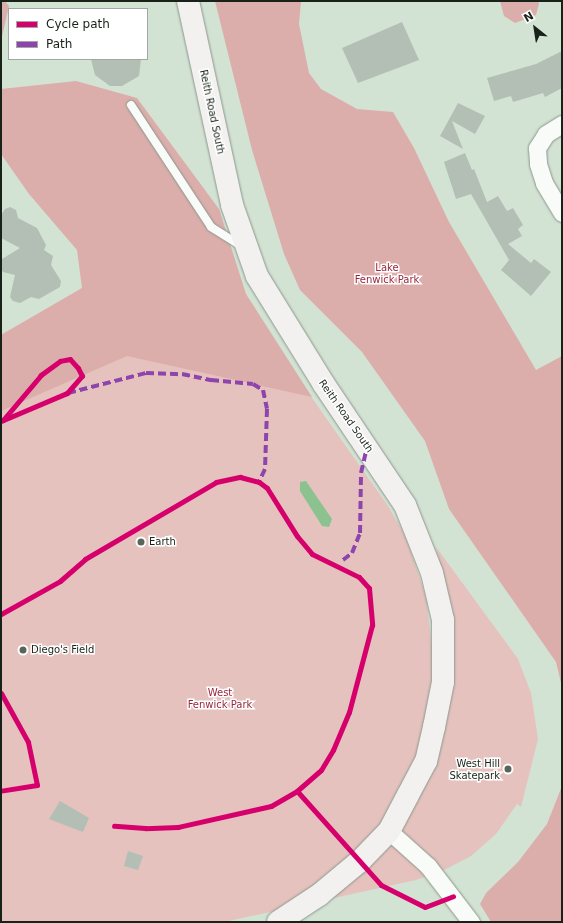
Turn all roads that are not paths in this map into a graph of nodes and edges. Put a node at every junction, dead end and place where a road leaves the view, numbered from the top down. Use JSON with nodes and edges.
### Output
{"nodes":[{"id":1,"x":188,"y":1,"type":"edge"},
{"id":2,"x":131,"y":105,"type":"dead end"},
{"id":3,"x":562,"y":124,"type":"edge"},
{"id":4,"x":562,"y":213,"type":"edge"},
{"id":5,"x":247,"y":250,"type":"junction"},
{"id":6,"x":389,"y":831,"type":"junction"},
{"id":7,"x":278,"y":922,"type":"edge"},
{"id":8,"x":471,"y":922,"type":"edge"}],
"edges":[{"from":1,"to":5,"type":"main road","name":"Reith Road South"},
{"from":2,"to":5,"type":"lane"},
{"from":3,"to":4,"type":"street"},
{"from":5,"to":6,"type":"main road","name":"Reith Road South"},
{"from":6,"to":7,"type":"main road","name":"Reith Road South"},
{"from":6,"to":8,"type":"street"}]}
